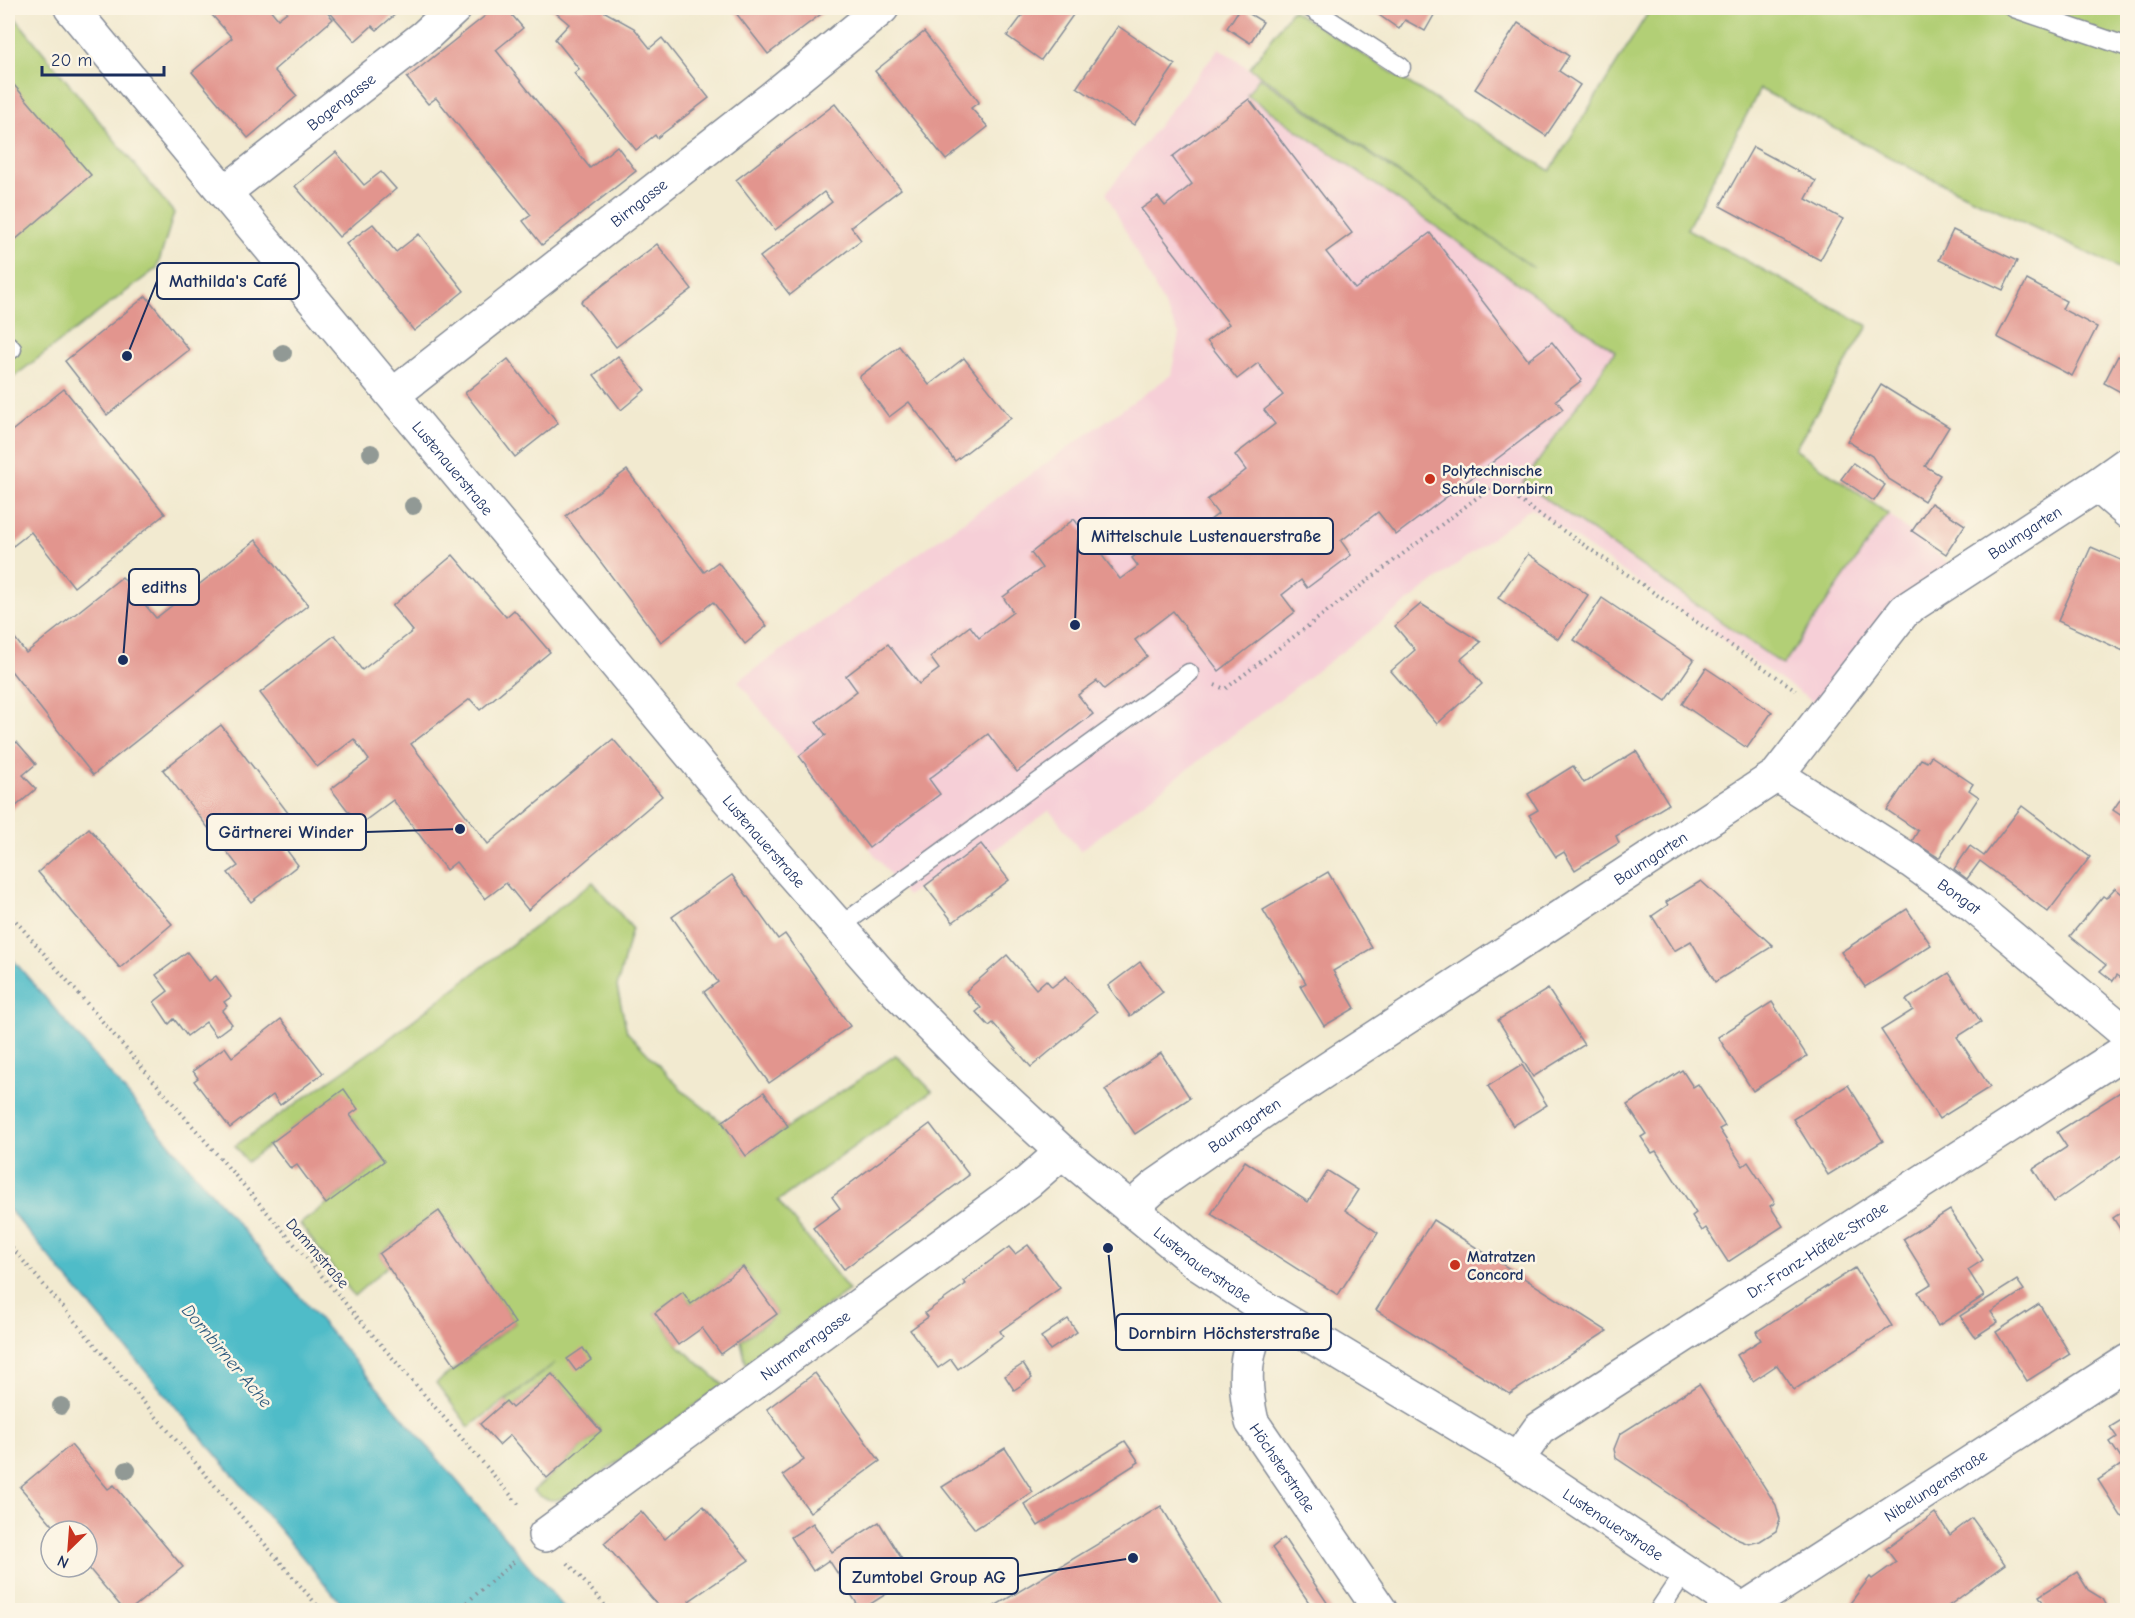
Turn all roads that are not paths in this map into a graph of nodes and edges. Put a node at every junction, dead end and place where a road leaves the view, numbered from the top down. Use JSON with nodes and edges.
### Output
{"nodes":[{"id":1,"x":71,"y":8,"type":"edge"},
{"id":2,"x":455,"y":8,"type":"edge"},
{"id":3,"x":882,"y":8,"type":"edge"},
{"id":4,"x":1311,"y":8,"type":"edge"},
{"id":5,"x":2014,"y":8,"type":"edge"},
{"id":6,"x":2127,"y":47,"type":"edge"},
{"id":7,"x":1401,"y":67,"type":"dead end"},
{"id":8,"x":225,"y":192,"type":"junction"},
{"id":9,"x":393,"y":395,"type":"junction"},
{"id":10,"x":2127,"y":463,"type":"edge"},
{"id":11,"x":2097,"y":485,"type":"junction"},
{"id":12,"x":2127,"y":512,"type":"edge"},
{"id":13,"x":1189,"y":673,"type":"road end"},
{"id":14,"x":1777,"y":775,"type":"junction"},
{"id":15,"x":839,"y":927,"type":"junction"},
{"id":16,"x":2127,"y":1035,"type":"edge"},
{"id":17,"x":2127,"y":1049,"type":"edge"},
{"id":18,"x":1062,"y":1152,"type":"junction"},
{"id":19,"x":1130,"y":1209,"type":"junction"},
{"id":20,"x":1266,"y":1309,"type":"junction"},
{"id":21,"x":2127,"y":1361,"type":"edge"},
{"id":22,"x":1517,"y":1460,"type":"junction"},
{"id":23,"x":545,"y":1535,"type":"road end"},
{"id":24,"x":1684,"y":1571,"type":"junction"},
{"id":25,"x":1743,"y":1610,"type":"edge"},
{"id":26,"x":1380,"y":1611,"type":"edge"},
{"id":27,"x":1659,"y":1611,"type":"edge"}],
"edges":[{"from":1,"to":8,"type":"street","name":"Lustenauerstraße"},
{"from":2,"to":8,"type":"street","name":"Bogengasse"},
{"from":3,"to":9,"type":"street","name":"Birngasse"},
{"from":4,"to":7,"type":"lane"},
{"from":5,"to":6,"type":"lane"},
{"from":8,"to":9,"type":"street","name":"Lustenauerstraße"},
{"from":9,"to":15,"type":"street","name":"Lustenauerstraße"},
{"from":10,"to":11,"type":"street","name":"Baumgarten"},
{"from":11,"to":12,"type":"street"},
{"from":11,"to":14,"type":"street","name":"Baumgarten"},
{"from":13,"to":15,"type":"lane"},
{"from":14,"to":16,"type":"street","name":"Bongat"},
{"from":14,"to":19,"type":"street","name":"Baumgarten"},
{"from":15,"to":18,"type":"street","name":"Lustenauerstraße"},
{"from":17,"to":22,"type":"street","name":"Dr.-Franz-Häfele-Straße"},
{"from":18,"to":19,"type":"street","name":"Lustenauerstraße"},
{"from":18,"to":23,"type":"street","name":"Nummerngasse"},
{"from":19,"to":20,"type":"street","name":"Lustenauerstraße"},
{"from":20,"to":22,"type":"street","name":"Lustenauerstraße"},
{"from":20,"to":26,"type":"street","name":"Höchsterstraße"},
{"from":21,"to":25,"type":"street","name":"Nibelungenstraße"},
{"from":22,"to":24,"type":"street","name":"Lustenauerstraße"},
{"from":24,"to":25,"type":"street","name":"Lustenauerstraße"},
{"from":24,"to":27,"type":"lane"}]}
